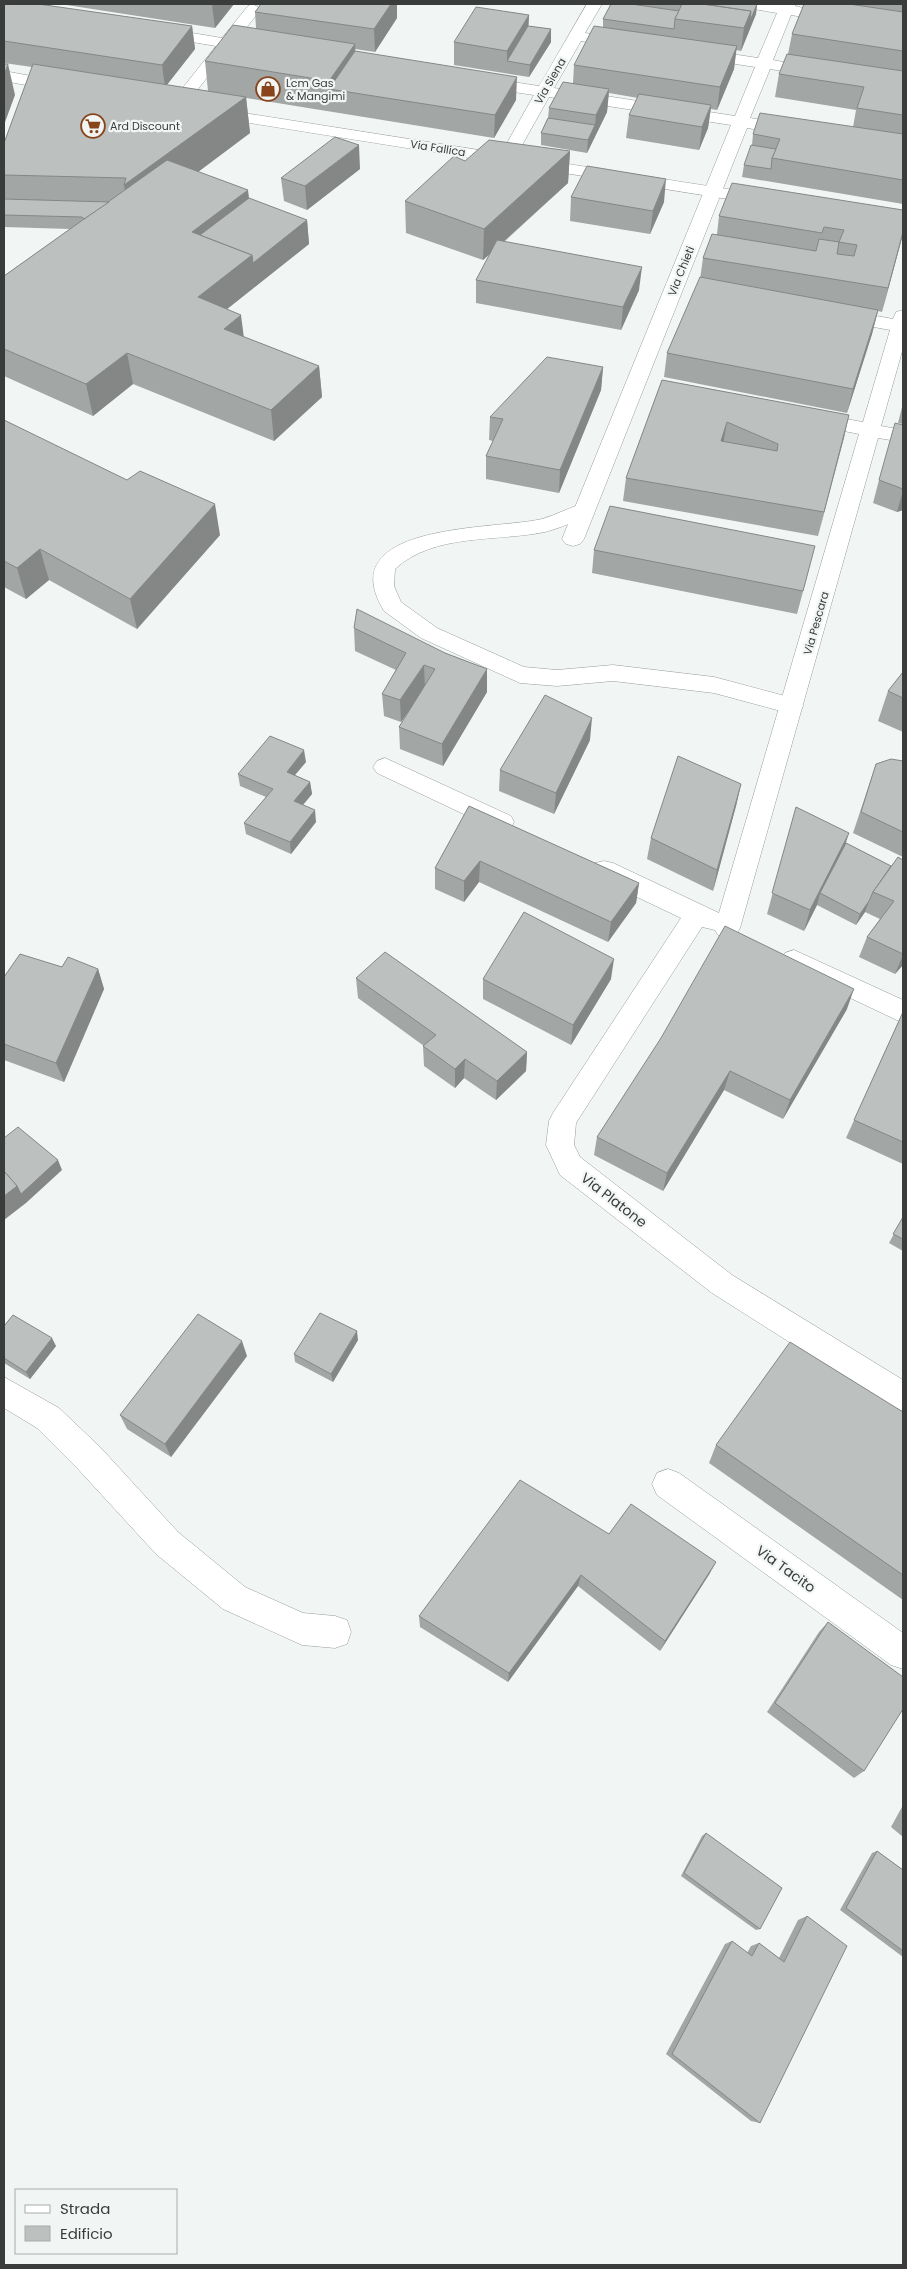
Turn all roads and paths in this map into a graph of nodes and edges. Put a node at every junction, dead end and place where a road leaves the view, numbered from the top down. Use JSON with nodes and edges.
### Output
{"nodes":[{"id":1,"x":594,"y":4,"type":"edge"},
{"id":2,"x":747,"y":4,"type":"edge"},
{"id":3,"x":787,"y":6,"type":"edge"},
{"id":4,"x":253,"y":9,"type":"dead end"},
{"id":5,"x":815,"y":14,"type":"edge"},
{"id":6,"x":138,"y":29,"type":"edge"},
{"id":7,"x":576,"y":36,"type":"junction"},
{"id":8,"x":226,"y":43,"type":"junction"},
{"id":9,"x":642,"y":46,"type":"edge"},
{"id":10,"x":274,"y":50,"type":"edge"},
{"id":11,"x":679,"y":51,"type":"edge"},
{"id":12,"x":764,"y":64,"type":"junction"},
{"id":13,"x":801,"y":69,"type":"edge"},
{"id":14,"x":4,"y":76,"type":"edge"},
{"id":15,"x":467,"y":80,"type":"edge"},
{"id":16,"x":80,"y":90,"type":"edge"},
{"id":17,"x":544,"y":92,"type":"junction"},
{"id":18,"x":156,"y":104,"type":"edge"},
{"id":19,"x":175,"y":108,"type":"junction"},
{"id":20,"x":741,"y":122,"type":"junction"},
{"id":21,"x":808,"y":132,"type":"edge"},
{"id":22,"x":506,"y":159,"type":"junction"},
{"id":23,"x":713,"y":191,"type":"junction"},
{"id":24,"x":779,"y":202,"type":"edge"},
{"id":25,"x":674,"y":287,"type":"junction"},
{"id":26,"x":694,"y":290,"type":"edge"},
{"id":27,"x":822,"y":313,"type":"edge"},
{"id":28,"x":902,"y":321,"type":"edge"},
{"id":29,"x":795,"y":416,"type":"edge"},
{"id":30,"x":871,"y":430,"type":"junction"},
{"id":31,"x":903,"y":436,"type":"edge"},
{"id":32,"x":594,"y":512,"type":"junction"},
{"id":33,"x":573,"y":539,"type":"dead end"},
{"id":34,"x":792,"y":706,"type":"junction"},
{"id":35,"x":385,"y":767,"type":"dead end"},
{"id":36,"x":519,"y":830,"type":"edge"},
{"id":37,"x":581,"y":860,"type":"edge"},
{"id":38,"x":697,"y":914,"type":"junction"},
{"id":39,"x":771,"y":949,"type":"edge"},
{"id":40,"x":903,"y":1012,"type":"edge"},
{"id":41,"x":4,"y":1391,"type":"edge"},
{"id":42,"x":903,"y":1396,"type":"edge"},
{"id":43,"x":668,"y":1484,"type":"dead end"},
{"id":44,"x":335,"y":1632,"type":"dead end"},
{"id":45,"x":903,"y":1653,"type":"edge"}],
"edges":[{"from":1,"to":7,"type":"street","name":"Via Siena"},
{"from":2,"to":3,"type":"street"},
{"from":3,"to":5,"type":"street"},
{"from":3,"to":12,"type":"street","name":"Via Chieti"},
{"from":4,"to":8,"type":"street"},
{"from":6,"to":8,"type":"street"},
{"from":7,"to":9,"type":"street"},
{"from":7,"to":17,"type":"street","name":"Via Siena"},
{"from":8,"to":10,"type":"street"},
{"from":8,"to":19,"type":"street"},
{"from":11,"to":12,"type":"street"},
{"from":12,"to":13,"type":"street"},
{"from":12,"to":20,"type":"street","name":"Via Chieti"},
{"from":14,"to":16,"type":"street"},
{"from":15,"to":17,"type":"street"},
{"from":17,"to":20,"type":"street"},
{"from":17,"to":22,"type":"street","name":"Via Siena"},
{"from":18,"to":19,"type":"street","name":"Via Fallica"},
{"from":19,"to":22,"type":"street","name":"Via Fallica"},
{"from":20,"to":21,"type":"street"},
{"from":20,"to":23,"type":"street","name":"Via Chieti"},
{"from":22,"to":23,"type":"street","name":"Via Fallica"},
{"from":23,"to":24,"type":"street","name":"Via Fallica"},
{"from":23,"to":25,"type":"street","name":"Via Chieti"},
{"from":25,"to":26,"type":"street"},
{"from":25,"to":32,"type":"street","name":"Via Chieti"},
{"from":27,"to":28,"type":"street"},
{"from":28,"to":30,"type":"street","name":"Via Pescara"},
{"from":29,"to":30,"type":"street"},
{"from":30,"to":31,"type":"street"},
{"from":30,"to":34,"type":"street","name":"Via Pescara"},
{"from":32,"to":33,"type":"street","name":"Via Chieti"},
{"from":32,"to":34,"type":"street"},
{"from":34,"to":38,"type":"street","name":"Via Pescara"},
{"from":35,"to":36,"type":"street"},
{"from":37,"to":38,"type":"street"},
{"from":38,"to":42,"type":"street","name":"Via Platone"},
{"from":39,"to":40,"type":"street"},
{"from":41,"to":44,"type":"street"},
{"from":43,"to":45,"type":"street","name":"Via Tacito"}]}
